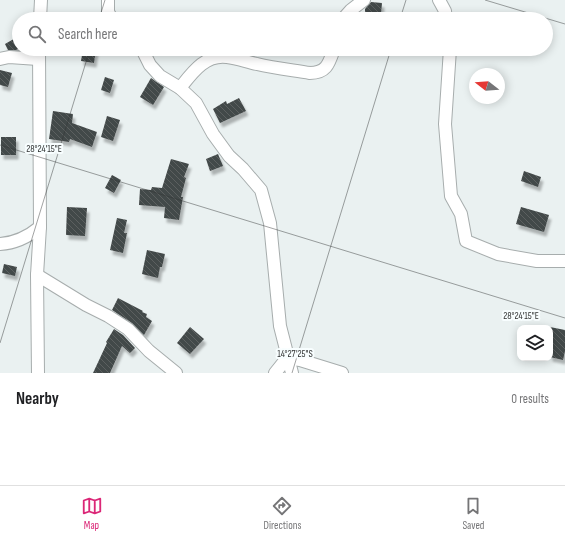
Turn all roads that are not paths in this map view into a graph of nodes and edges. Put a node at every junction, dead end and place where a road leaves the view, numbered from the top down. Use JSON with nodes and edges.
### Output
{"nodes":[{"id":1,"x":40,"y":0,"type":"edge"},
{"id":2,"x":108,"y":0,"type":"edge"},
{"id":3,"x":364,"y":0,"type":"edge"},
{"id":4,"x":440,"y":0,"type":"edge"},
{"id":5,"x":40,"y":12,"type":"edge"},
{"id":6,"x":108,"y":12,"type":"edge"},
{"id":7,"x":349,"y":12,"type":"edge"},
{"id":8,"x":445,"y":12,"type":"edge"},
{"id":9,"x":19,"y":56,"type":"edge"},
{"id":10,"x":39,"y":56,"type":"edge"},
{"id":11,"x":146,"y":56,"type":"edge"},
{"id":12,"x":332,"y":56,"type":"edge"},
{"id":13,"x":450,"y":56,"type":"edge"},
{"id":14,"x":0,"y":59,"type":"edge"},
{"id":15,"x":180,"y":88,"type":"junction"},
{"id":16,"x":40,"y":227,"type":"junction"},
{"id":17,"x":0,"y":244,"type":"edge"},
{"id":18,"x":565,"y":261,"type":"edge"},
{"id":19,"x":37,"y":275,"type":"junction"},
{"id":20,"x":287,"y":358,"type":"junction"},
{"id":21,"x":38,"y":373,"type":"edge"},
{"id":22,"x":176,"y":373,"type":"edge"},
{"id":23,"x":275,"y":373,"type":"edge"},
{"id":24,"x":292,"y":373,"type":"edge"},
{"id":25,"x":342,"y":373,"type":"edge"}],
"edges":[{"from":1,"to":5,"type":"street"},
{"from":2,"to":6,"type":"street"},
{"from":3,"to":7,"type":"street"},
{"from":4,"to":8,"type":"street"},
{"from":9,"to":14,"type":"street"},
{"from":10,"to":16,"type":"street"},
{"from":11,"to":15,"type":"street"},
{"from":12,"to":15,"type":"street"},
{"from":13,"to":18,"type":"street"},
{"from":15,"to":20,"type":"street"},
{"from":16,"to":17,"type":"street"},
{"from":16,"to":19,"type":"street"},
{"from":19,"to":21,"type":"street"},
{"from":19,"to":22,"type":"street"},
{"from":20,"to":23,"type":"street"},
{"from":20,"to":24,"type":"street"},
{"from":20,"to":25,"type":"street"}]}
